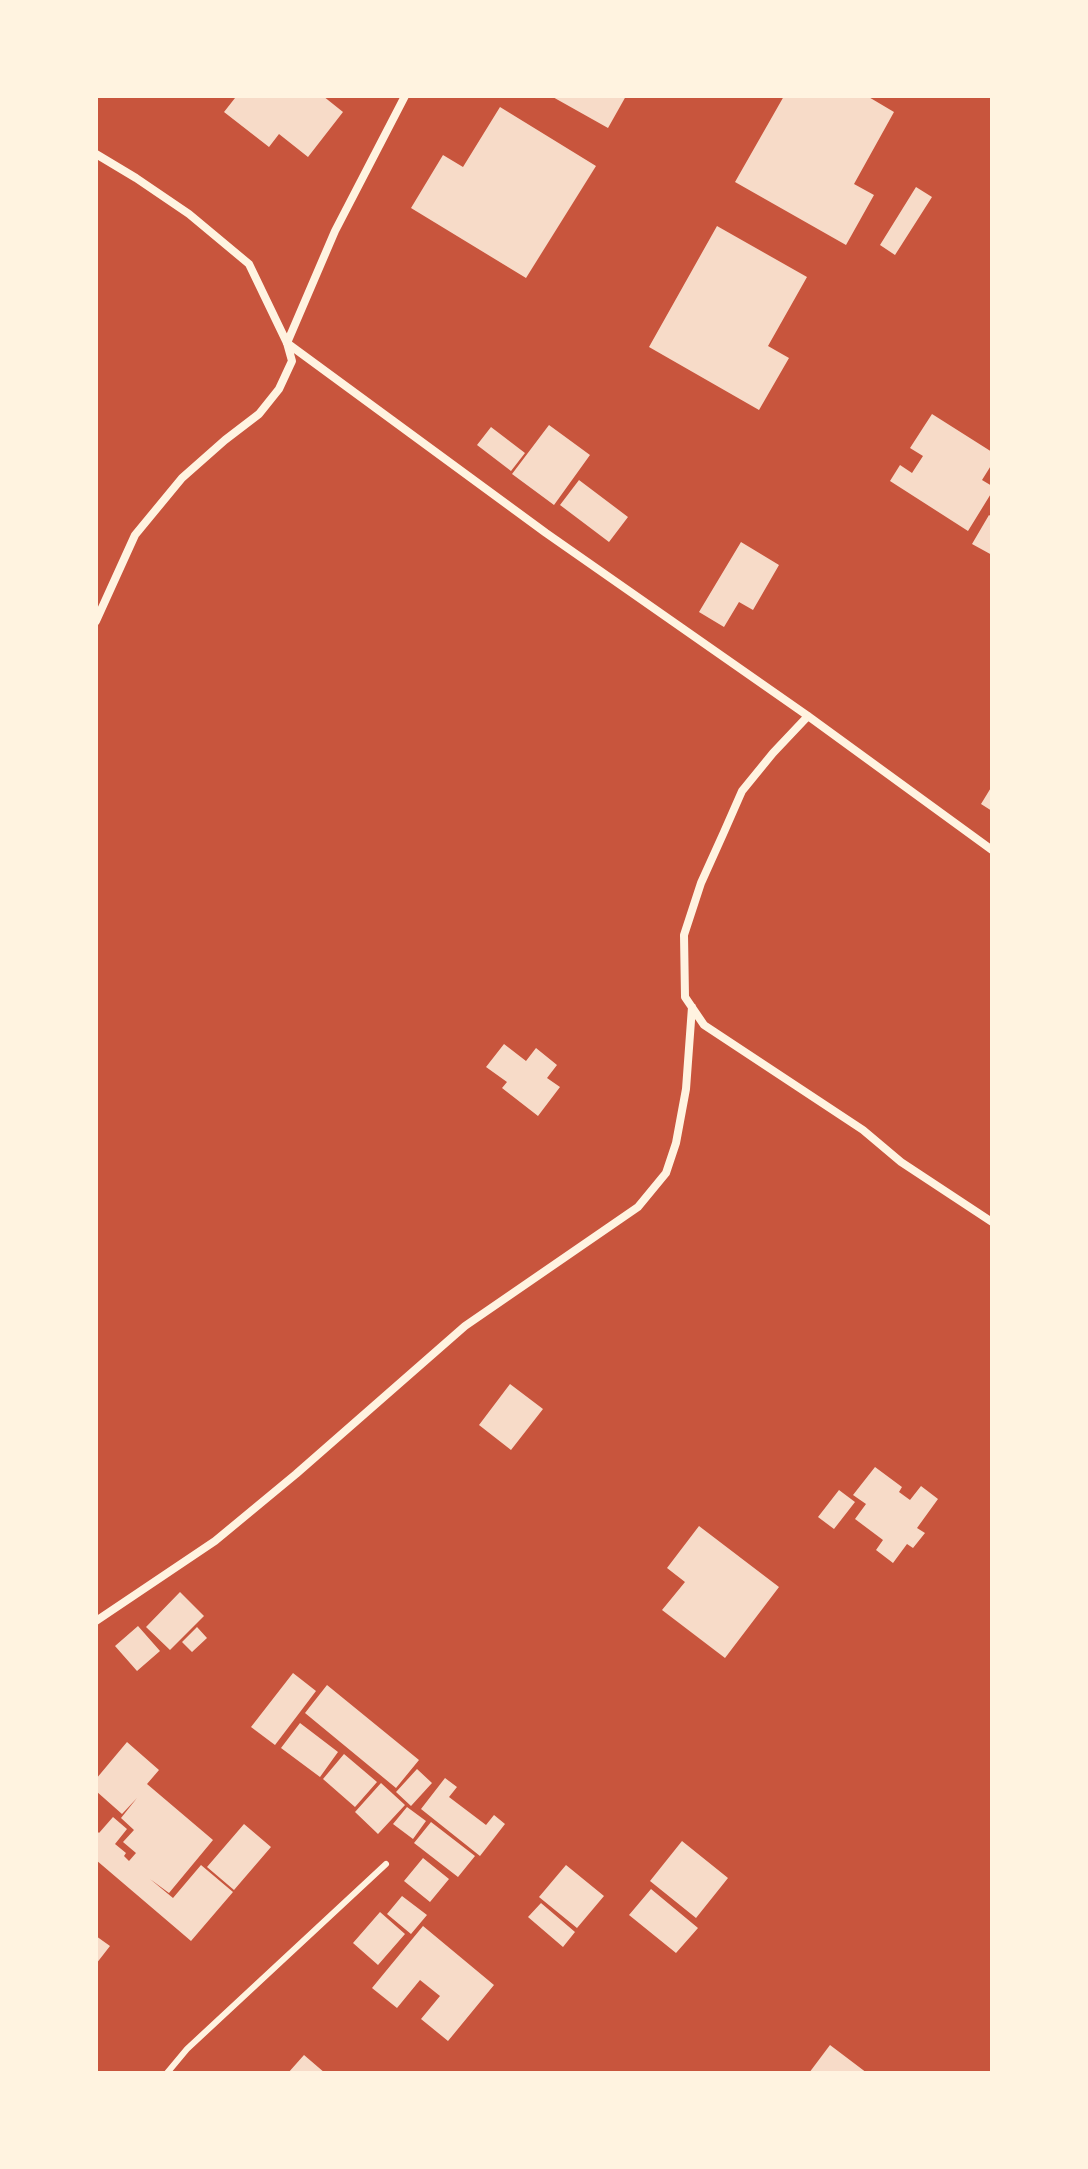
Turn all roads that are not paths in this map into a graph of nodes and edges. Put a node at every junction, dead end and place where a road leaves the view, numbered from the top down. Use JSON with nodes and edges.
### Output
{"nodes":[{"id":1,"x":405,"y":96,"type":"edge"},
{"id":2,"x":96,"y":154,"type":"edge"},
{"id":3,"x":287,"y":343,"type":"junction"},
{"id":4,"x":96,"y":621,"type":"edge"},
{"id":5,"x":808,"y":716,"type":"junction"},
{"id":6,"x":992,"y":850,"type":"edge"},
{"id":7,"x":692,"y":1007,"type":"junction"},
{"id":8,"x":992,"y":1222,"type":"edge"},
{"id":9,"x":96,"y":1621,"type":"edge"},
{"id":10,"x":386,"y":1864,"type":"dead end"},
{"id":11,"x":167,"y":2073,"type":"edge"}],
"edges":[{"from":1,"to":3,"type":"street"},
{"from":2,"to":3,"type":"street"},
{"from":3,"to":4,"type":"street"},
{"from":3,"to":5,"type":"street"},
{"from":5,"to":6,"type":"street"},
{"from":5,"to":7,"type":"street"},
{"from":7,"to":8,"type":"street"},
{"from":7,"to":9,"type":"street"},
{"from":10,"to":11,"type":"lane"}]}
